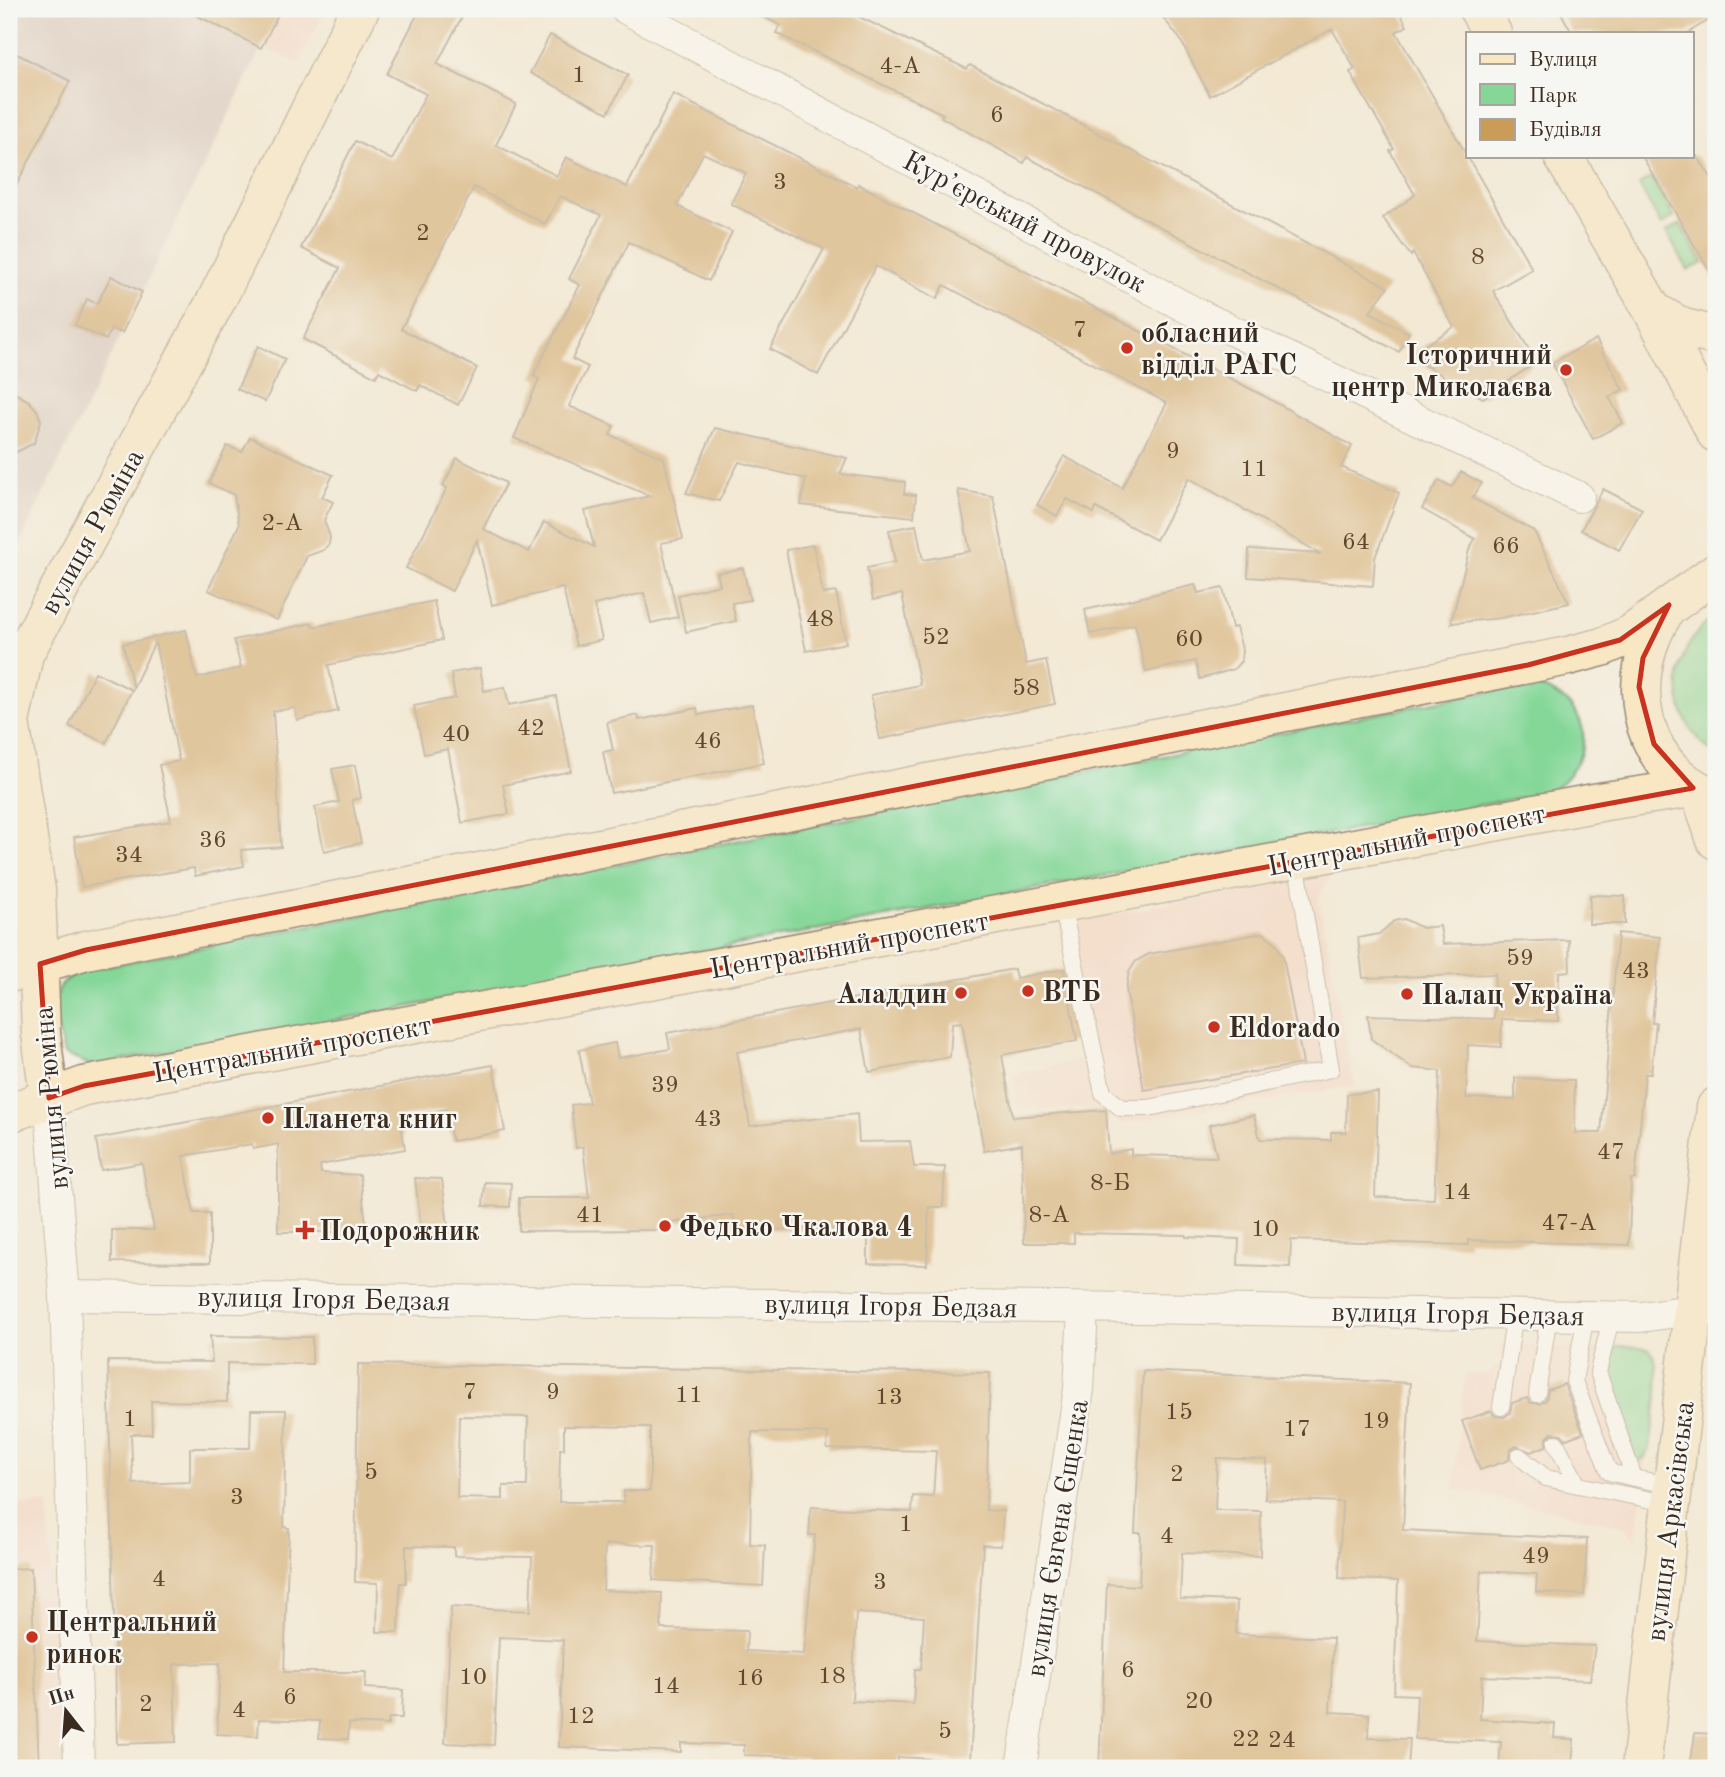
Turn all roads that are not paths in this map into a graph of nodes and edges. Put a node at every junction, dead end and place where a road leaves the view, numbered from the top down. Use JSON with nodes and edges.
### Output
{"nodes":[{"id":1,"x":360,"y":9,"type":"edge"},
{"id":2,"x":626,"y":9,"type":"edge"},
{"id":3,"x":1478,"y":9,"type":"edge"},
{"id":4,"x":1491,"y":32,"type":"edge"},
{"id":5,"x":1564,"y":158,"type":"edge"},
{"id":6,"x":1653,"y":311,"type":"junction"},
{"id":7,"x":1716,"y":336,"type":"edge"},
{"id":8,"x":1716,"y":433,"type":"edge"},
{"id":9,"x":1580,"y":497,"type":"dead end"},
{"id":10,"x":1713,"y":569,"type":"edge"},
{"id":11,"x":1669,"y":605,"type":"junction"},
{"id":12,"x":1703,"y":793,"type":"edge"},
{"id":13,"x":1716,"y":840,"type":"edge"},
{"id":14,"x":1296,"y":861,"type":"junction"},
{"id":15,"x":1062,"y":905,"type":"junction"},
{"id":16,"x":24,"y":969,"type":"edge"},
{"id":17,"x":49,"y":1098,"type":"junction"},
{"id":18,"x":1716,"y":1107,"type":"edge"},
{"id":19,"x":9,"y":1113,"type":"edge"},
{"id":20,"x":65,"y":1296,"type":"junction"},
{"id":21,"x":1083,"y":1308,"type":"junction"},
{"id":22,"x":1704,"y":1310,"type":"edge"},
{"id":23,"x":1515,"y":1313,"type":"junction"},
{"id":24,"x":1549,"y":1314,"type":"junction"},
{"id":25,"x":1599,"y":1315,"type":"junction"},
{"id":26,"x":1537,"y":1394,"type":"dead end"},
{"id":27,"x":1501,"y":1407,"type":"dead end"},
{"id":28,"x":1556,"y":1443,"type":"dead end"},
{"id":29,"x":1519,"y":1456,"type":"dead end"},
{"id":30,"x":1634,"y":1478,"type":"junction"},
{"id":31,"x":1578,"y":1485,"type":"junction"},
{"id":32,"x":1673,"y":1495,"type":"junction"},
{"id":33,"x":79,"y":1768,"type":"edge"},
{"id":34,"x":1021,"y":1768,"type":"edge"},
{"id":35,"x":1641,"y":1768,"type":"edge"}],
"edges":[{"from":1,"to":16,"type":"main road","name":"вулиця Рюміна"},
{"from":2,"to":9,"type":"street","name":"Курʼєрський провулок"},
{"from":3,"to":4,"type":"main road"},
{"from":5,"to":6,"type":"main road"},
{"from":6,"to":7,"type":"main road"},
{"from":6,"to":8,"type":"main road"},
{"from":10,"to":11,"type":"main road"},
{"from":11,"to":12,"type":"main road"},
{"from":11,"to":16,"type":"main road"},
{"from":12,"to":13,"type":"main road"},
{"from":12,"to":14,"type":"main road","name":"Центральний проспект"},
{"from":14,"to":15,"type":"main road","name":"Центральний проспект"},
{"from":14,"to":15,"type":"lane"},
{"from":15,"to":17,"type":"main road","name":"Центральний проспект"},
{"from":16,"to":17,"type":"main road","name":"вулиця Рюміна"},
{"from":17,"to":19,"type":"main road","name":"Центральний проспект"},
{"from":17,"to":20,"type":"street","name":"вулиця Рюміна"},
{"from":18,"to":22,"type":"main road","name":"вулиця Аркасівська"},
{"from":20,"to":21,"type":"street","name":"вулиця Ігоря Бедзая"},
{"from":20,"to":33,"type":"street","name":"вулиця Рюміна"},
{"from":21,"to":23,"type":"street","name":"вулиця Ігоря Бедзая"},
{"from":21,"to":34,"type":"street","name":"вулиця Євгена Єщенка"},
{"from":22,"to":25,"type":"street","name":"вулиця Ігоря Бедзая"},
{"from":22,"to":32,"type":"main road","name":"вулиця Аркасівська"},
{"from":23,"to":24,"type":"street","name":"вулиця Ігоря Бедзая"},
{"from":23,"to":27,"type":"lane"},
{"from":24,"to":25,"type":"street","name":"вулиця Ігоря Бедзая"},
{"from":24,"to":26,"type":"lane"},
{"from":25,"to":30,"type":"lane"},
{"from":25,"to":30,"type":"lane"},
{"from":28,"to":31,"type":"lane"},
{"from":29,"to":31,"type":"lane"},
{"from":30,"to":32,"type":"lane"},
{"from":31,"to":32,"type":"lane"},
{"from":32,"to":35,"type":"main road","name":"вулиця Аркасівська"}]}
